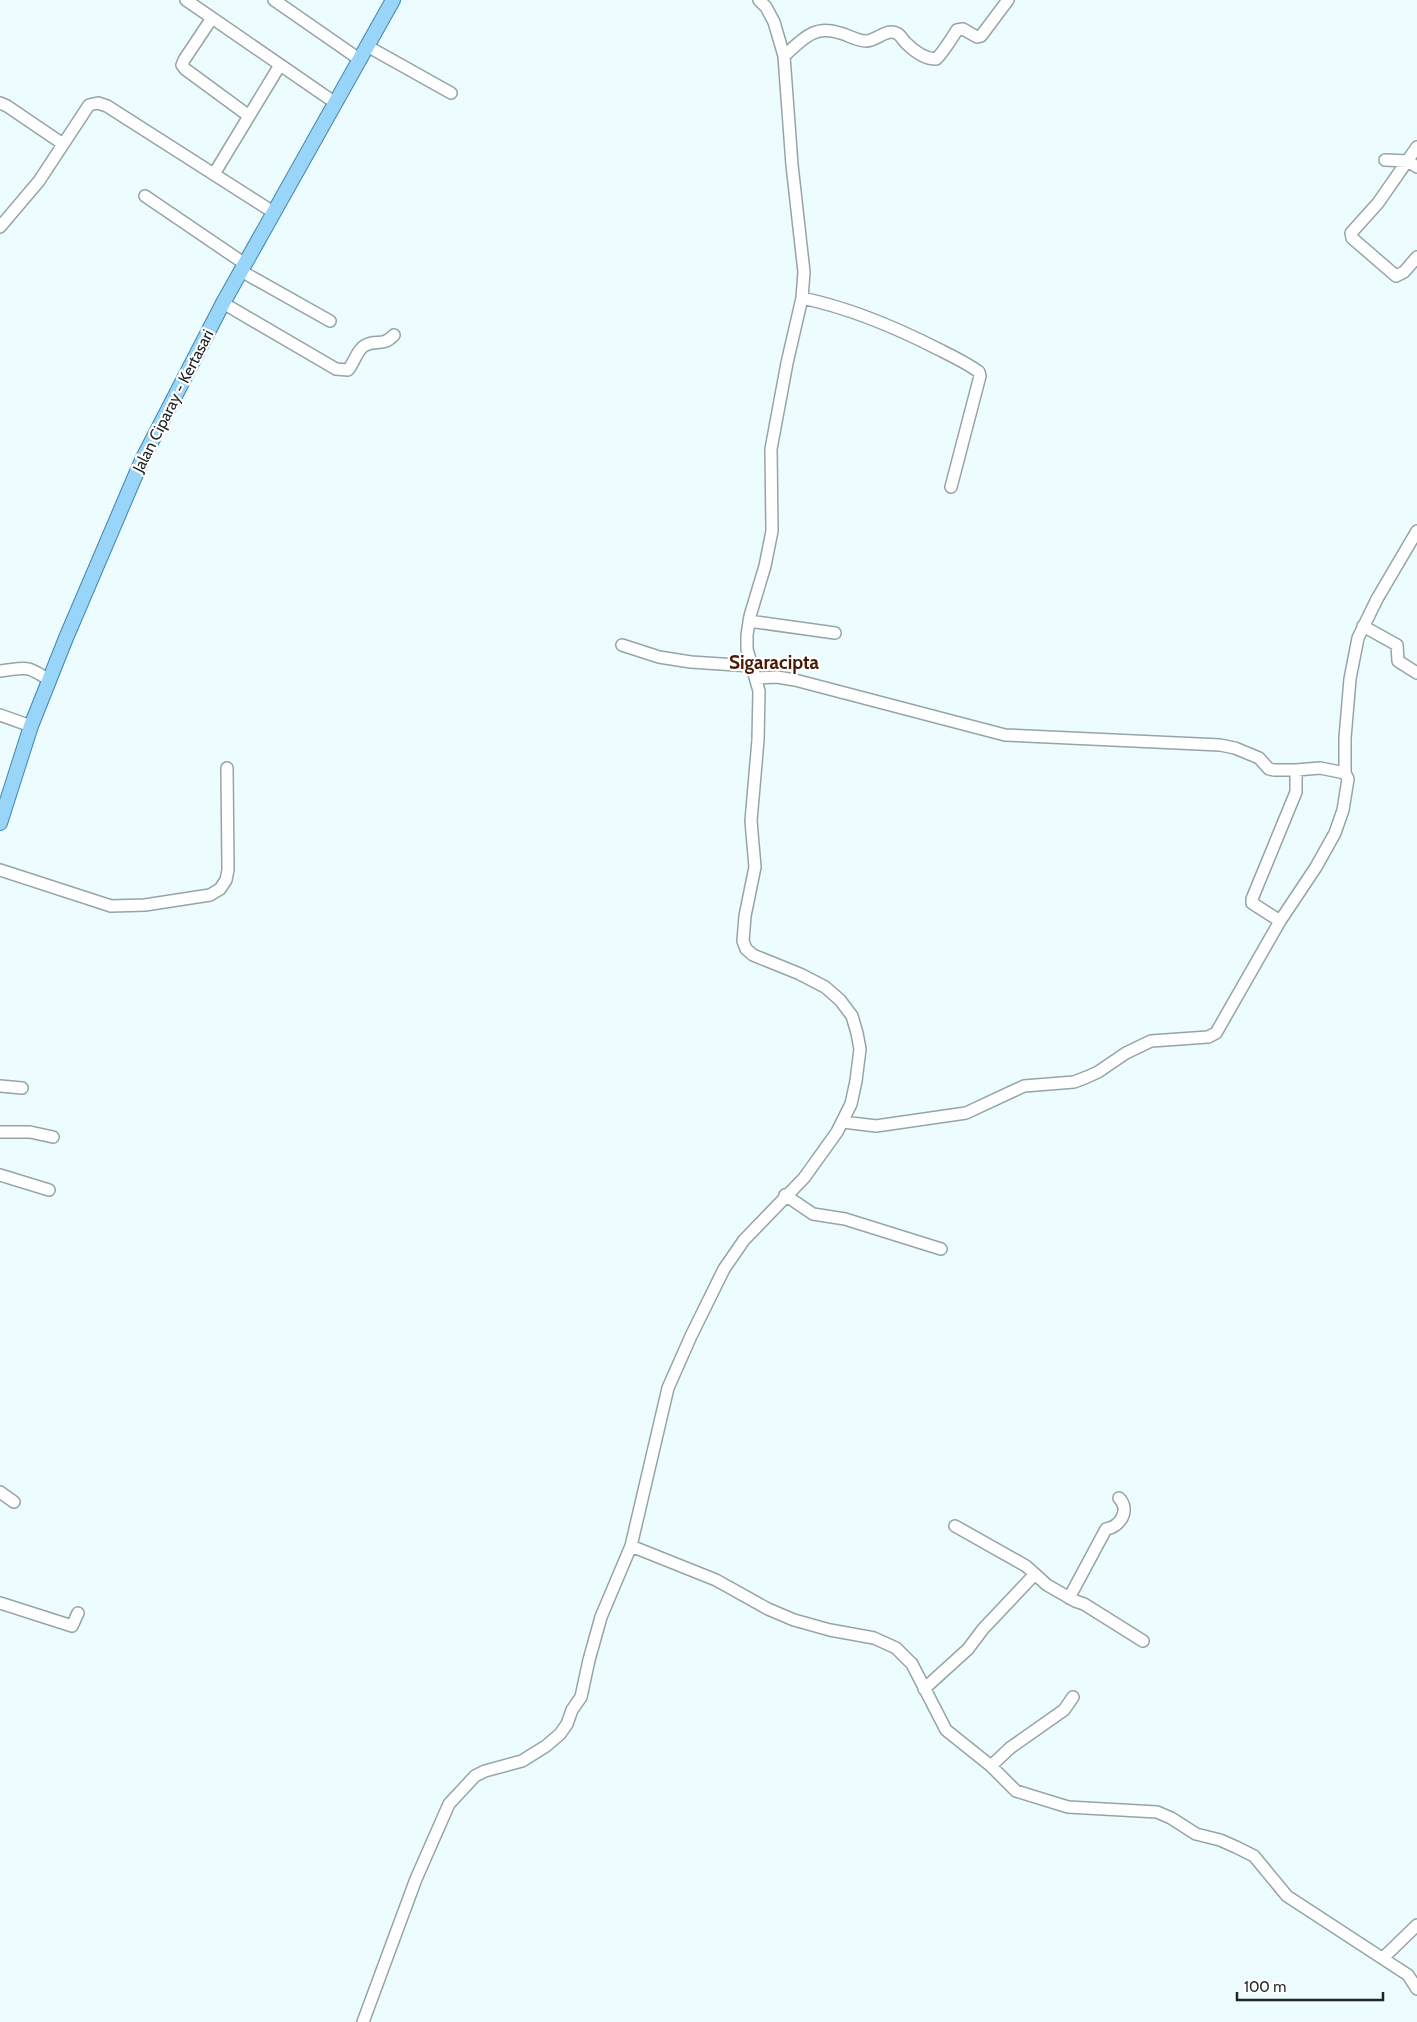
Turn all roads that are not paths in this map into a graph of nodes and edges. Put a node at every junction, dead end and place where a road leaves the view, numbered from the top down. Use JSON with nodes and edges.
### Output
{"nodes":[{"id":1,"x":186,"y":0,"type":"edge"},
{"id":2,"x":274,"y":0,"type":"edge"},
{"id":3,"x":392,"y":0,"type":"edge"},
{"id":4,"x":759,"y":0,"type":"edge"},
{"id":5,"x":1008,"y":0,"type":"edge"},
{"id":6,"x":212,"y":18,"type":"junction"},
{"id":7,"x":367,"y":46,"type":"junction"},
{"id":8,"x":784,"y":56,"type":"junction"},
{"id":9,"x":359,"y":59,"type":"junction"},
{"id":10,"x":280,"y":65,"type":"junction"},
{"id":11,"x":451,"y":94,"type":"dead end"},
{"id":12,"x":334,"y":102,"type":"junction"},
{"id":13,"x":0,"y":103,"type":"edge"},
{"id":14,"x":249,"y":116,"type":"junction"},
{"id":15,"x":63,"y":144,"type":"junction"},
{"id":16,"x":1417,"y":146,"type":"edge"},
{"id":17,"x":1385,"y":160,"type":"dead end"},
{"id":18,"x":1412,"y":164,"type":"edge"},
{"id":19,"x":214,"y":174,"type":"junction"},
{"id":20,"x":145,"y":196,"type":"dead end"},
{"id":21,"x":273,"y":212,"type":"junction"},
{"id":22,"x":0,"y":227,"type":"edge"},
{"id":23,"x":1417,"y":257,"type":"edge"},
{"id":24,"x":243,"y":267,"type":"junction"},
{"id":25,"x":802,"y":298,"type":"junction"},
{"id":26,"x":223,"y":303,"type":"junction"},
{"id":27,"x":330,"y":321,"type":"dead end"},
{"id":28,"x":394,"y":335,"type":"dead end"},
{"id":29,"x":951,"y":487,"type":"dead end"},
{"id":30,"x":1417,"y":531,"type":"edge"},
{"id":31,"x":749,"y":621,"type":"junction"},
{"id":32,"x":1363,"y":626,"type":"junction"},
{"id":33,"x":835,"y":633,"type":"dead end"},
{"id":34,"x":622,"y":645,"type":"dead end"},
{"id":35,"x":751,"y":666,"type":"junction"},
{"id":36,"x":0,"y":671,"type":"edge"},
{"id":37,"x":1417,"y":673,"type":"edge"},
{"id":38,"x":756,"y":678,"type":"junction"},
{"id":39,"x":50,"y":680,"type":"junction"},
{"id":40,"x":0,"y":715,"type":"edge"},
{"id":41,"x":31,"y":726,"type":"junction"},
{"id":42,"x":227,"y":768,"type":"dead end"},
{"id":43,"x":1296,"y":770,"type":"junction"},
{"id":44,"x":1345,"y":773,"type":"junction"},
{"id":45,"x":0,"y":823,"type":"edge"},
{"id":46,"x":0,"y":870,"type":"edge"},
{"id":47,"x":1280,"y":921,"type":"junction"},
{"id":48,"x":0,"y":1086,"type":"edge"},
{"id":49,"x":22,"y":1088,"type":"dead end"},
{"id":50,"x":843,"y":1122,"type":"junction"},
{"id":51,"x":0,"y":1132,"type":"edge"},
{"id":52,"x":54,"y":1136,"type":"dead end"},
{"id":53,"x":0,"y":1175,"type":"edge"},
{"id":54,"x":49,"y":1190,"type":"dead end"},
{"id":55,"x":785,"y":1195,"type":"junction"},
{"id":56,"x":941,"y":1249,"type":"dead end"},
{"id":57,"x":0,"y":1492,"type":"edge"},
{"id":58,"x":1119,"y":1498,"type":"dead end"},
{"id":59,"x":14,"y":1502,"type":"dead end"},
{"id":60,"x":955,"y":1526,"type":"dead end"},
{"id":61,"x":632,"y":1546,"type":"junction"},
{"id":62,"x":1035,"y":1574,"type":"junction"},
{"id":63,"x":1069,"y":1598,"type":"junction"},
{"id":64,"x":0,"y":1603,"type":"edge"},
{"id":65,"x":78,"y":1614,"type":"dead end"},
{"id":66,"x":1143,"y":1641,"type":"dead end"},
{"id":67,"x":924,"y":1689,"type":"junction"},
{"id":68,"x":1073,"y":1697,"type":"dead end"},
{"id":69,"x":991,"y":1766,"type":"junction"},
{"id":70,"x":1417,"y":1926,"type":"edge"},
{"id":71,"x":1384,"y":1958,"type":"junction"},
{"id":72,"x":1417,"y":1989,"type":"edge"},
{"id":73,"x":362,"y":2022,"type":"edge"}],
"edges":[{"from":1,"to":6,"type":"street"},
{"from":2,"to":9,"type":"street"},
{"from":3,"to":7,"type":"main road","name":"Jalan Ciparay - Kertasari"},
{"from":4,"to":8,"type":"street"},
{"from":5,"to":8,"type":"street"},
{"from":6,"to":10,"type":"street"},
{"from":6,"to":14,"type":"street"},
{"from":7,"to":9,"type":"main road","name":"Jalan Ciparay - Kertasari"},
{"from":7,"to":11,"type":"street"},
{"from":8,"to":25,"type":"street"},
{"from":9,"to":12,"type":"main road","name":"Jalan Ciparay - Kertasari"},
{"from":10,"to":12,"type":"street"},
{"from":10,"to":14,"type":"street"},
{"from":12,"to":21,"type":"main road","name":"Jalan Ciparay - Kertasari"},
{"from":13,"to":15,"type":"street"},
{"from":14,"to":19,"type":"street"},
{"from":15,"to":19,"type":"street"},
{"from":15,"to":22,"type":"street"},
{"from":16,"to":18,"type":"street"},
{"from":17,"to":18,"type":"street"},
{"from":18,"to":23,"type":"street"},
{"from":19,"to":21,"type":"street"},
{"from":20,"to":24,"type":"street"},
{"from":21,"to":24,"type":"main road","name":"Jalan Ciparay - Kertasari"},
{"from":24,"to":26,"type":"main road","name":"Jalan Ciparay - Kertasari"},
{"from":24,"to":27,"type":"street"},
{"from":25,"to":29,"type":"street"},
{"from":25,"to":31,"type":"street"},
{"from":26,"to":28,"type":"street"},
{"from":26,"to":39,"type":"main road","name":"Jalan Ciparay - Kertasari"},
{"from":30,"to":32,"type":"street"},
{"from":31,"to":33,"type":"street"},
{"from":31,"to":35,"type":"street"},
{"from":32,"to":37,"type":"street"},
{"from":32,"to":44,"type":"street"},
{"from":34,"to":35,"type":"street"},
{"from":35,"to":38,"type":"street"},
{"from":36,"to":39,"type":"street"},
{"from":38,"to":43,"type":"street"},
{"from":38,"to":50,"type":"street"},
{"from":39,"to":41,"type":"main road","name":"Jalan Ciparay - Kertasari"},
{"from":40,"to":41,"type":"street"},
{"from":41,"to":45,"type":"main road","name":"Jalan Ciparay - Kertasari"},
{"from":42,"to":46,"type":"street"},
{"from":43,"to":44,"type":"street"},
{"from":43,"to":47,"type":"street"},
{"from":44,"to":47,"type":"street"},
{"from":47,"to":50,"type":"street"},
{"from":48,"to":49,"type":"street"},
{"from":50,"to":55,"type":"street"},
{"from":51,"to":52,"type":"street"},
{"from":53,"to":54,"type":"street"},
{"from":55,"to":56,"type":"street"},
{"from":55,"to":61,"type":"street"},
{"from":57,"to":59,"type":"street"},
{"from":58,"to":63,"type":"street"},
{"from":60,"to":62,"type":"street"},
{"from":61,"to":67,"type":"street"},
{"from":61,"to":73,"type":"street"},
{"from":62,"to":63,"type":"street"},
{"from":62,"to":67,"type":"street"},
{"from":63,"to":66,"type":"street"},
{"from":64,"to":65,"type":"street"},
{"from":67,"to":69,"type":"street"},
{"from":68,"to":69,"type":"street"},
{"from":69,"to":71,"type":"street"},
{"from":70,"to":71,"type":"street"},
{"from":71,"to":72,"type":"street"}]}
